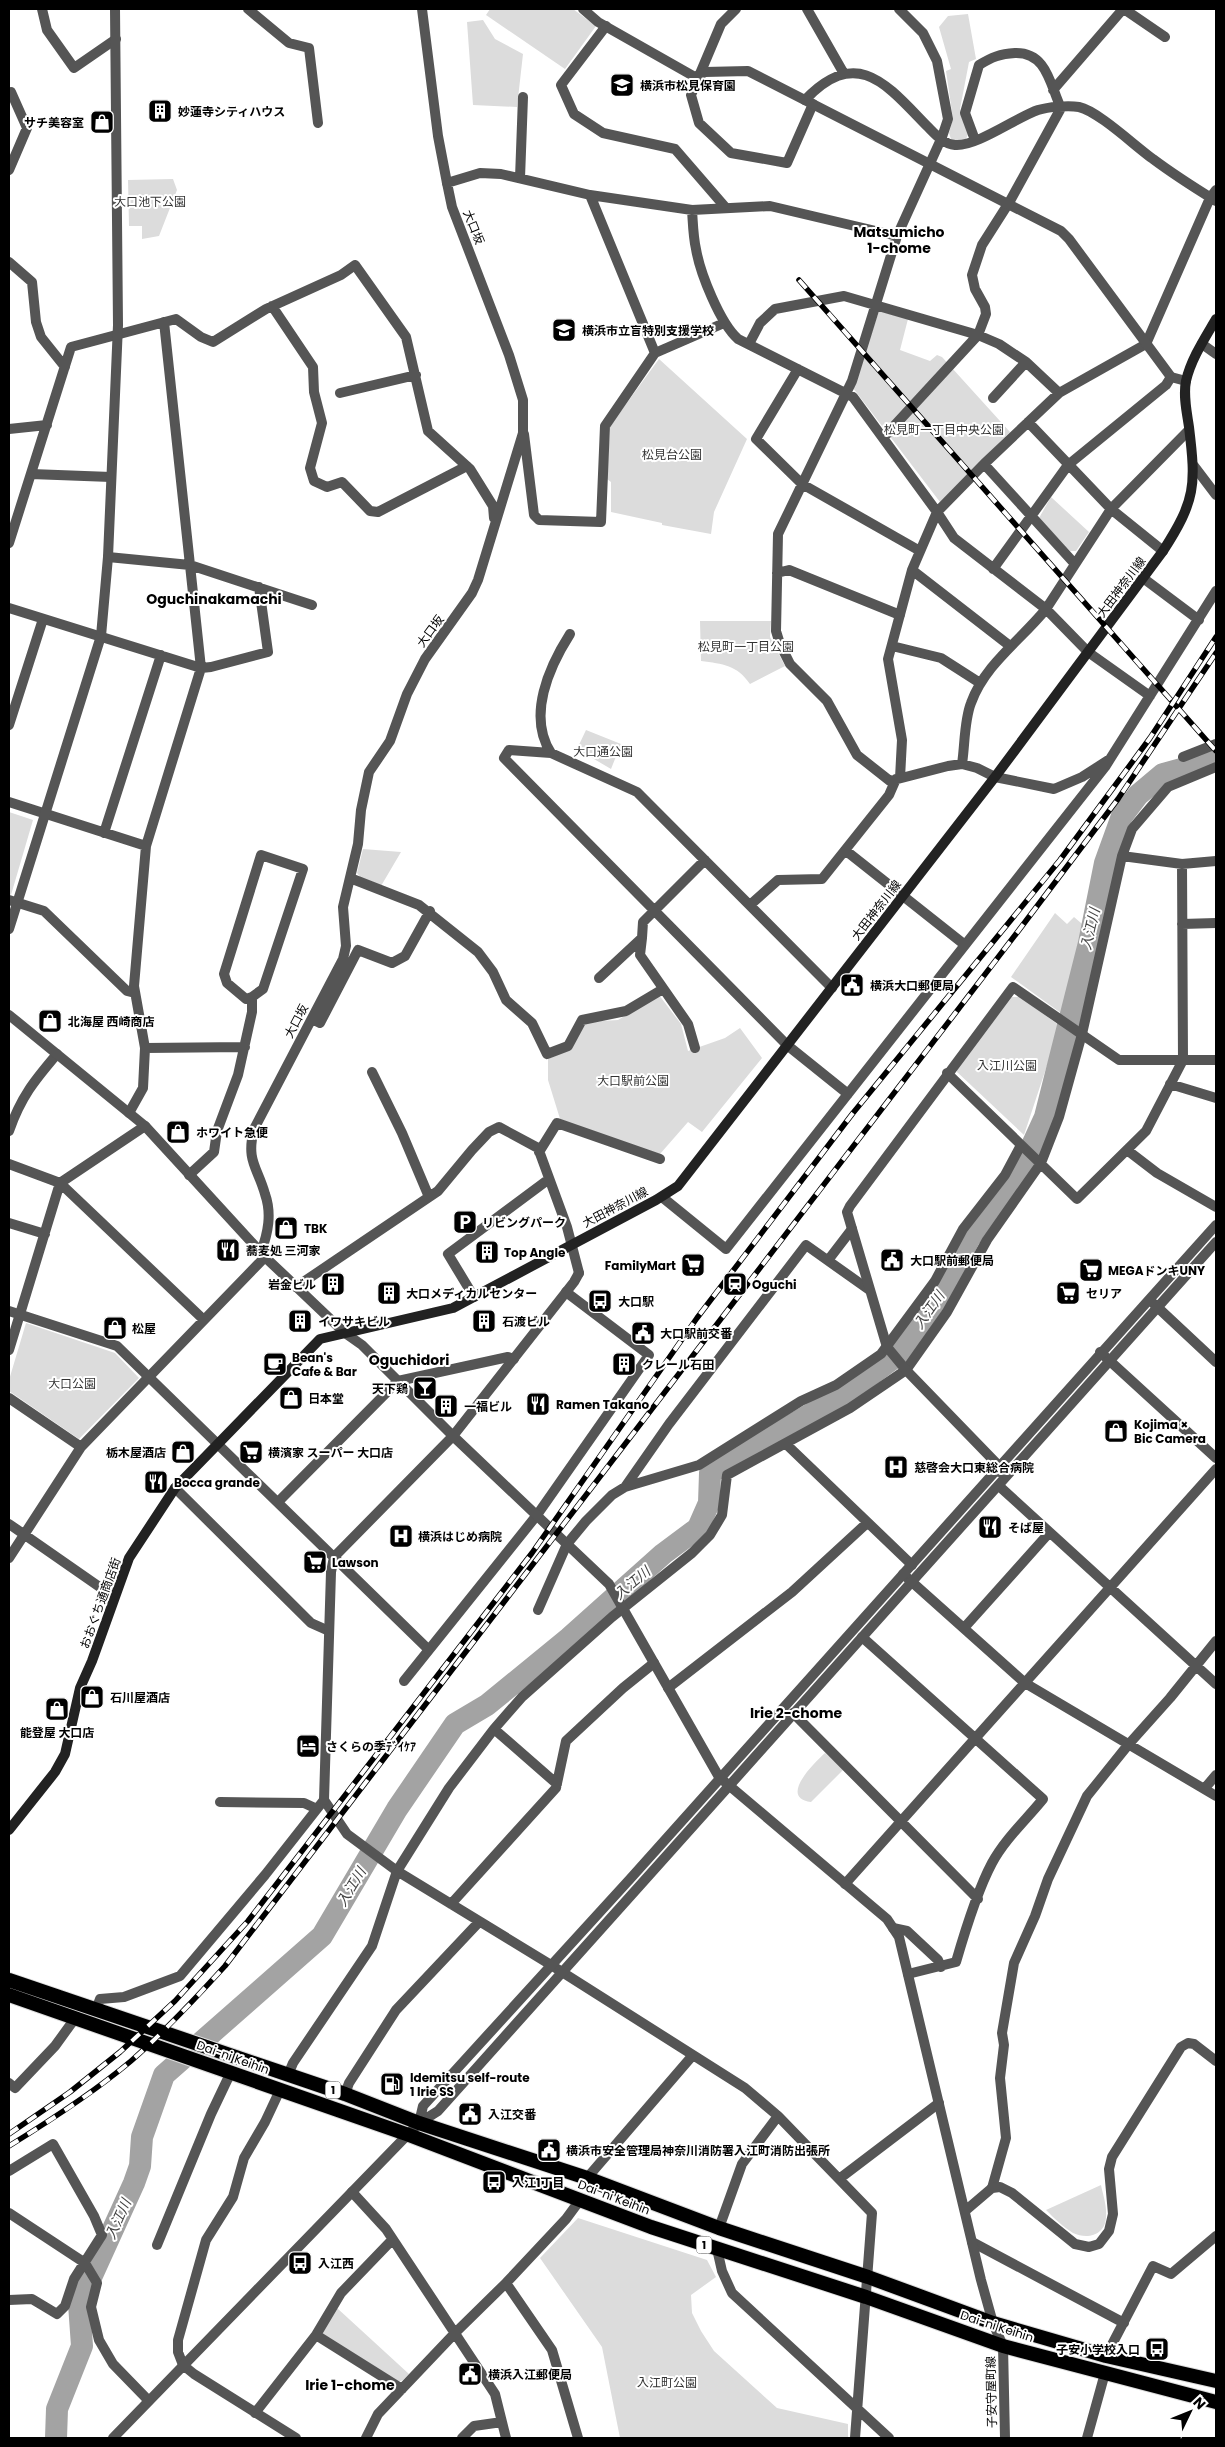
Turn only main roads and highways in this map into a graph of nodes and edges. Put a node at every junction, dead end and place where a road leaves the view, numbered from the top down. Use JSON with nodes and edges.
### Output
{"nodes":[{"id":1,"x":1216,"y":319,"type":"edge"},
{"id":2,"x":345,"y":1333,"type":"joint"},
{"id":3,"x":9,"y":1830,"type":"edge"},
{"id":4,"x":9,"y":1980,"type":"edge"},
{"id":5,"x":9,"y":1994,"type":"edge"},
{"id":6,"x":1216,"y":2381,"type":"edge"},
{"id":7,"x":1216,"y":2402,"type":"edge"}],
"edges":[{"from":1,"to":2,"type":"main road","name":"大田神奈川線"},
{"from":2,"to":3,"type":"main road","name":"おおぐち通商店街"},
{"from":4,"to":6,"type":"highway","name":"Dai-ni Keihin","number":"1"},
{"from":5,"to":7,"type":"highway","name":"Dai-ni Keihin","number":"1"}]}
